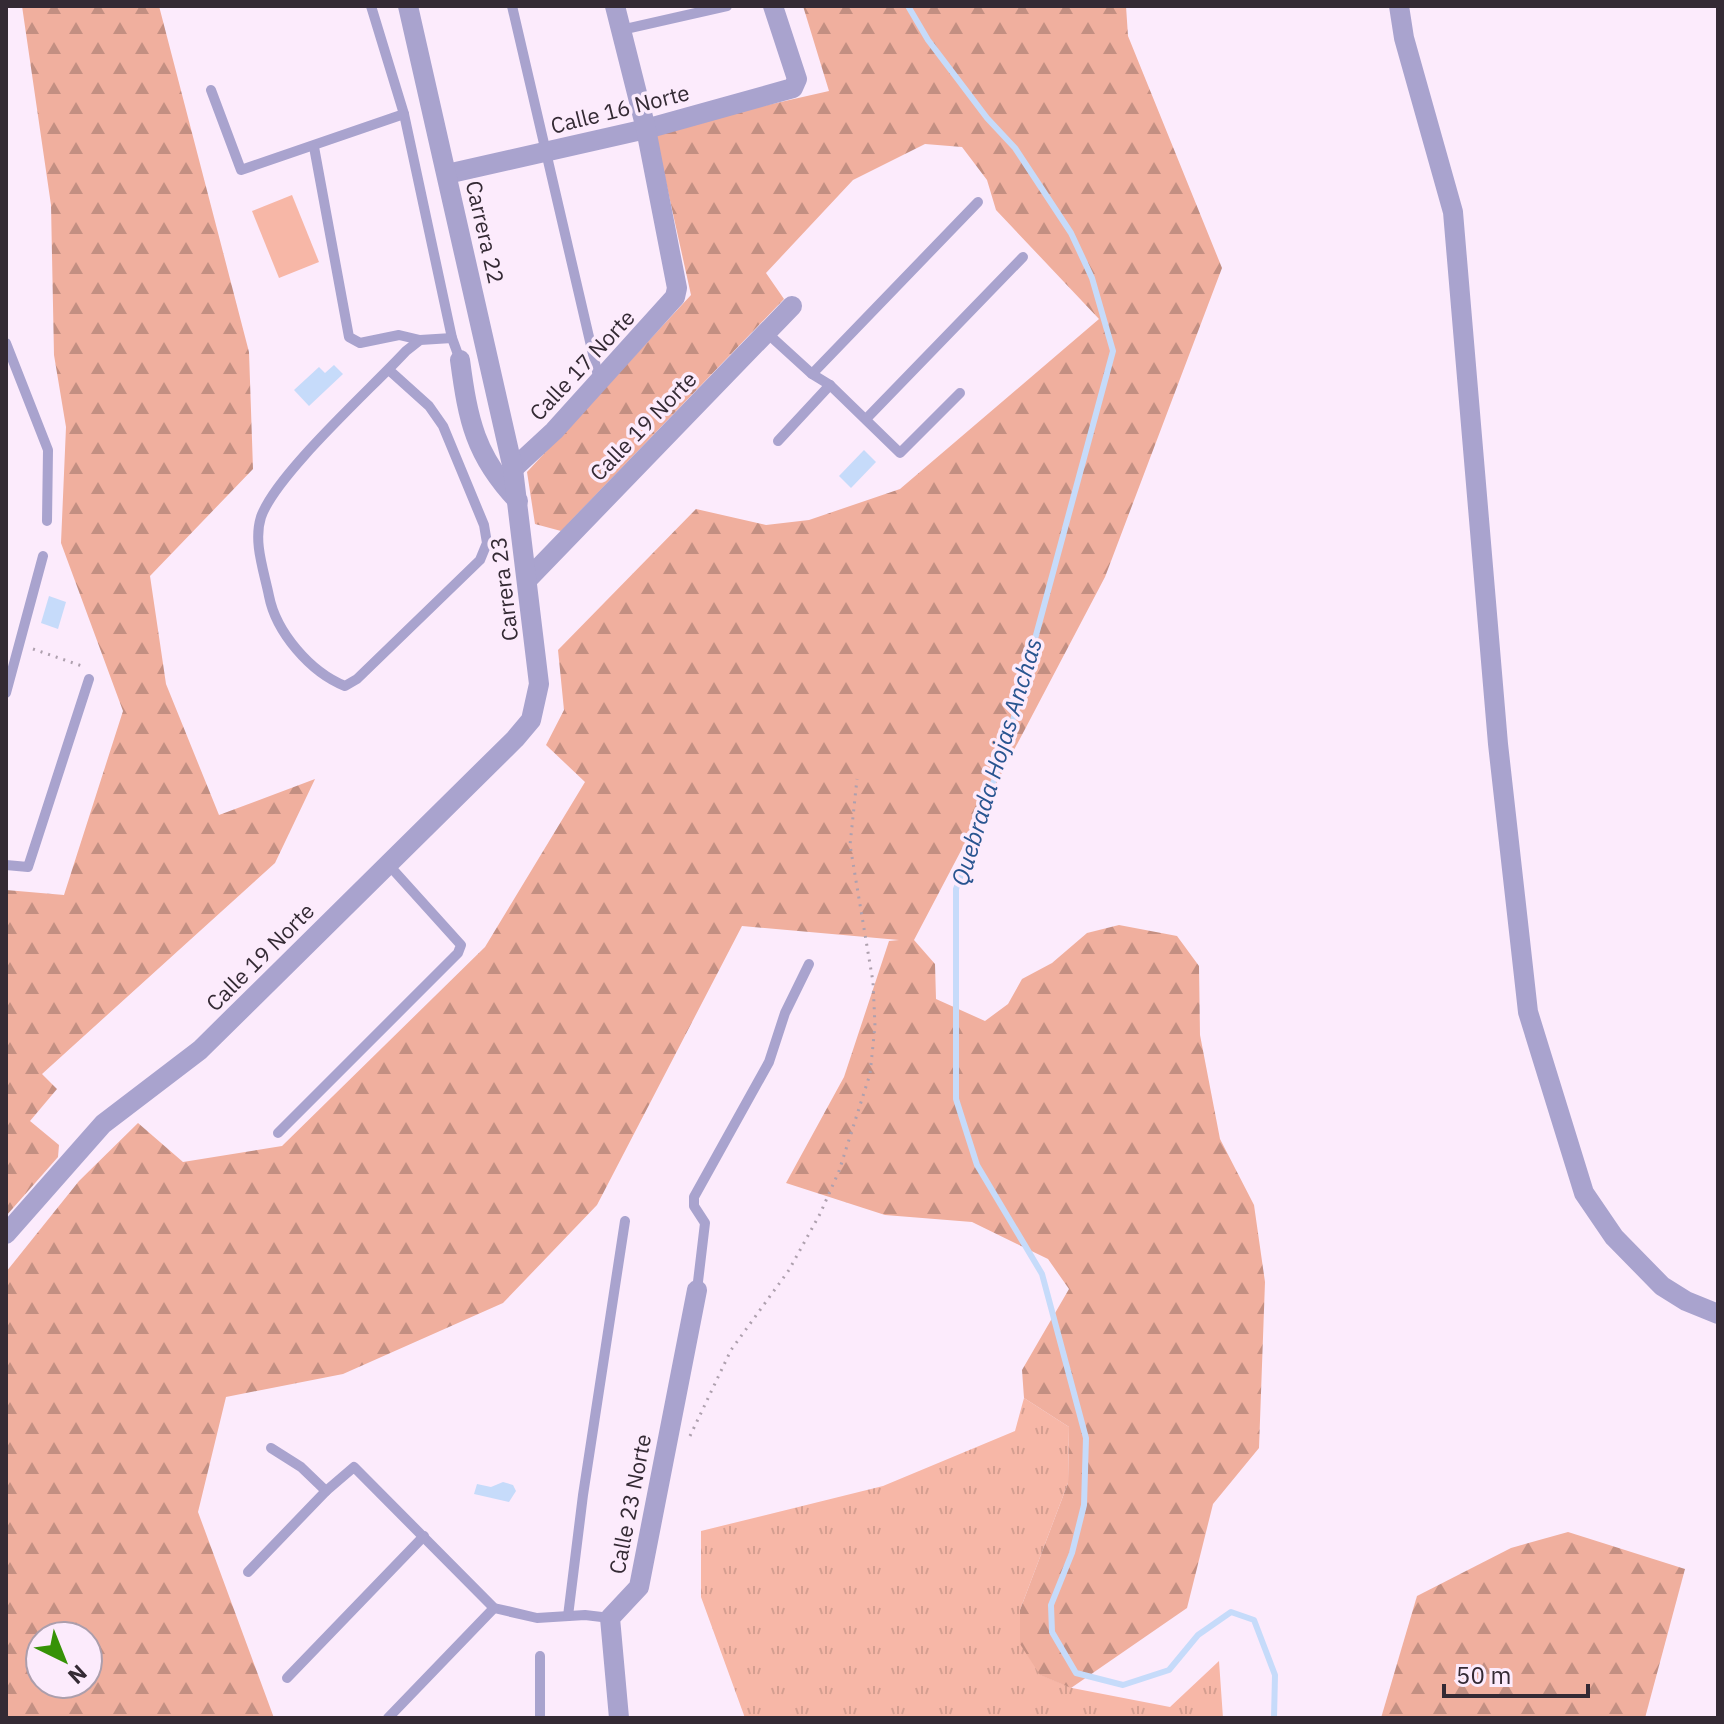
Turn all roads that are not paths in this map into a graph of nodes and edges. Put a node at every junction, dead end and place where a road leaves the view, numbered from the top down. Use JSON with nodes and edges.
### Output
{"nodes":[{"id":1,"x":371,"y":6,"type":"edge"},
{"id":2,"x":408,"y":6,"type":"edge"},
{"id":3,"x":512,"y":6,"type":"edge"},
{"id":4,"x":615,"y":6,"type":"edge"},
{"id":5,"x":727,"y":6,"type":"edge"},
{"id":6,"x":773,"y":6,"type":"edge"},
{"id":7,"x":1399,"y":6,"type":"edge"},
{"id":8,"x":621,"y":30,"type":"junction"},
{"id":9,"x":211,"y":90,"type":"dead end"},
{"id":10,"x":404,"y":114,"type":"junction"},
{"id":11,"x":646,"y":129,"type":"junction"},
{"id":12,"x":314,"y":147,"type":"junction"},
{"id":13,"x":543,"y":153,"type":"junction"},
{"id":14,"x":447,"y":174,"type":"junction"},
{"id":15,"x":978,"y":202,"type":"dead end"},
{"id":16,"x":1023,"y":257,"type":"dead end"},
{"id":17,"x":792,"y":306,"type":"dead end"},
{"id":18,"x":767,"y":333,"type":"junction"},
{"id":19,"x":452,"y":338,"type":"junction"},
{"id":20,"x":420,"y":340,"type":"junction"},
{"id":21,"x":6,"y":343,"type":"edge"},
{"id":22,"x":460,"y":360,"type":"joint"},
{"id":23,"x":389,"y":370,"type":"junction"},
{"id":24,"x":812,"y":374,"type":"junction"},
{"id":25,"x":599,"y":380,"type":"junction"},
{"id":26,"x":830,"y":385,"type":"junction"},
{"id":27,"x":960,"y":393,"type":"dead end"},
{"id":28,"x":866,"y":419,"type":"junction"},
{"id":29,"x":778,"y":441,"type":"dead end"},
{"id":30,"x":513,"y":469,"type":"junction"},
{"id":31,"x":518,"y":501,"type":"junction"},
{"id":32,"x":47,"y":521,"type":"dead end"},
{"id":33,"x":43,"y":556,"type":"dead end"},
{"id":34,"x":528,"y":579,"type":"junction"},
{"id":35,"x":89,"y":679,"type":"road end"},
{"id":36,"x":6,"y":693,"type":"edge"},
{"id":37,"x":537,"y":704,"type":"joint"},
{"id":38,"x":387,"y":863,"type":"junction"},
{"id":39,"x":6,"y":865,"type":"edge"},
{"id":40,"x":809,"y":964,"type":"dead end"},
{"id":41,"x":278,"y":1133,"type":"dead end"},
{"id":42,"x":625,"y":1221,"type":"dead end"},
{"id":43,"x":6,"y":1234,"type":"edge"},
{"id":44,"x":697,"y":1290,"type":"joint"},
{"id":45,"x":1718,"y":1314,"type":"edge"},
{"id":46,"x":271,"y":1448,"type":"dead end"},
{"id":47,"x":326,"y":1491,"type":"junction"},
{"id":48,"x":424,"y":1536,"type":"junction"},
{"id":49,"x":248,"y":1572,"type":"dead end"},
{"id":50,"x":494,"y":1608,"type":"junction"},
{"id":51,"x":568,"y":1616,"type":"junction"},
{"id":52,"x":610,"y":1618,"type":"junction"},
{"id":53,"x":540,"y":1656,"type":"dead end"},
{"id":54,"x":287,"y":1678,"type":"dead end"},
{"id":55,"x":388,"y":1718,"type":"edge"},
{"id":56,"x":540,"y":1718,"type":"edge"},
{"id":57,"x":619,"y":1718,"type":"edge"}],
"edges":[{"from":1,"to":10,"type":"lane"},
{"from":2,"to":14,"type":"street","name":"Carrera 22"},
{"from":3,"to":13,"type":"lane"},
{"from":4,"to":8,"type":"street"},
{"from":5,"to":8,"type":"lane"},
{"from":6,"to":11,"type":"street","name":"Calle 16 Norte"},
{"from":7,"to":45,"type":"street"},
{"from":8,"to":11,"type":"street"},
{"from":9,"to":12,"type":"lane"},
{"from":10,"to":12,"type":"lane"},
{"from":10,"to":19,"type":"lane"},
{"from":11,"to":13,"type":"street","name":"Calle 16 Norte"},
{"from":11,"to":25,"type":"street","name":"Calle 17 Norte"},
{"from":12,"to":20,"type":"lane"},
{"from":13,"to":14,"type":"street","name":"Calle 16 Norte"},
{"from":13,"to":25,"type":"lane"},
{"from":14,"to":30,"type":"street","name":"Carrera 22"},
{"from":15,"to":24,"type":"lane"},
{"from":16,"to":28,"type":"lane"},
{"from":17,"to":18,"type":"street","name":"Calle 19 Norte"},
{"from":18,"to":24,"type":"lane"},
{"from":18,"to":34,"type":"street","name":"Calle 19 Norte"},
{"from":19,"to":20,"type":"lane"},
{"from":19,"to":22,"type":"lane"},
{"from":20,"to":23,"type":"lane"},
{"from":21,"to":32,"type":"lane"},
{"from":22,"to":31,"type":"street"},
{"from":23,"to":23,"type":"lane"},
{"from":24,"to":26,"type":"lane"},
{"from":25,"to":30,"type":"street","name":"Calle 17 Norte"},
{"from":26,"to":28,"type":"lane"},
{"from":26,"to":29,"type":"lane"},
{"from":27,"to":28,"type":"lane"},
{"from":30,"to":31,"type":"street","name":"Carrera 23"},
{"from":31,"to":34,"type":"street","name":"Carrera 23"},
{"from":33,"to":36,"type":"lane"},
{"from":34,"to":37,"type":"street","name":"Carrera 23"},
{"from":35,"to":39,"type":"lane"},
{"from":37,"to":38,"type":"street","name":"Calle 19 Norte"},
{"from":38,"to":41,"type":"lane"},
{"from":38,"to":43,"type":"street","name":"Calle 19 Norte"},
{"from":40,"to":44,"type":"lane"},
{"from":42,"to":51,"type":"lane"},
{"from":44,"to":52,"type":"street","name":"Calle 23 Norte"},
{"from":46,"to":47,"type":"lane"},
{"from":47,"to":48,"type":"lane"},
{"from":47,"to":49,"type":"lane"},
{"from":48,"to":50,"type":"lane"},
{"from":48,"to":54,"type":"lane"},
{"from":50,"to":51,"type":"lane"},
{"from":50,"to":55,"type":"lane"},
{"from":51,"to":52,"type":"lane"},
{"from":52,"to":57,"type":"street"},
{"from":53,"to":56,"type":"lane"}]}
